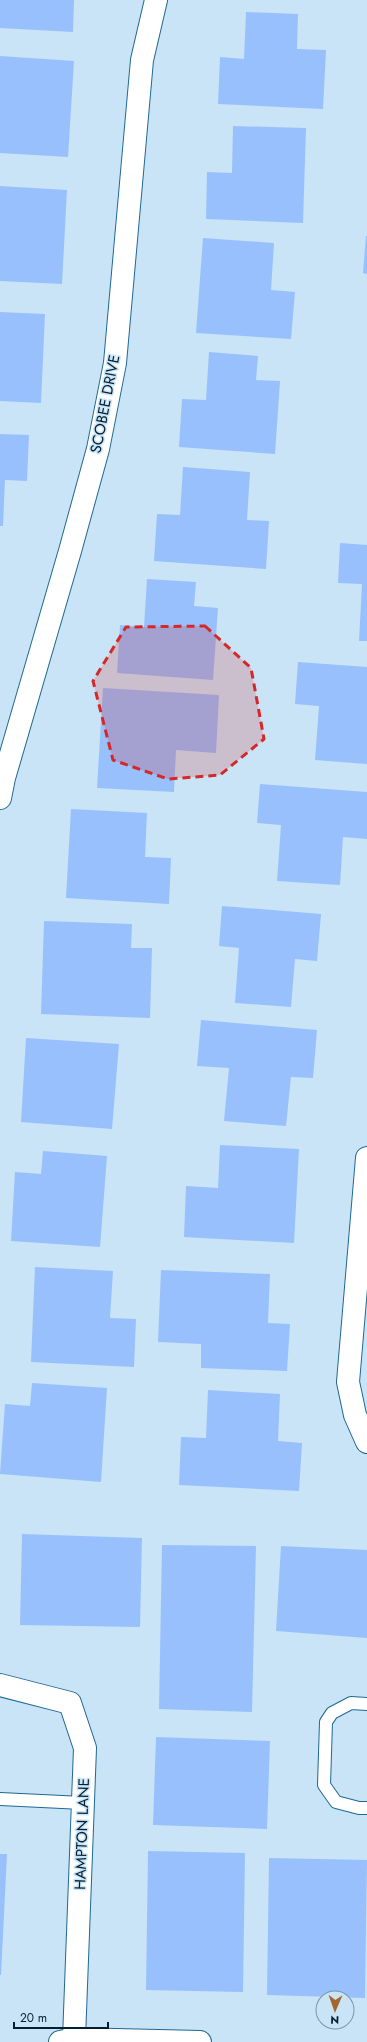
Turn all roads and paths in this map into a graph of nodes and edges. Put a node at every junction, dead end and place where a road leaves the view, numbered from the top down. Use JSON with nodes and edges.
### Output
{"nodes":[{"id":1,"x":156,"y":0,"type":"edge"},
{"id":2,"x":0,"y":798,"type":"edge"},
{"id":3,"x":367,"y":1158,"type":"edge"},
{"id":4,"x":367,"y":1442,"type":"edge"},
{"id":5,"x":0,"y":1685,"type":"edge"},
{"id":6,"x":367,"y":1704,"type":"edge"},
{"id":7,"x":0,"y":1799,"type":"edge"},
{"id":8,"x":83,"y":1803,"type":"junction"},
{"id":9,"x":367,"y":1808,"type":"edge"},
{"id":10,"x":67,"y":2041,"type":"edge"},
{"id":11,"x":200,"y":2042,"type":"edge"}],
"edges":[{"from":1,"to":2,"type":"street","name":"SCOBEE DRIVE"},
{"from":3,"to":4,"type":"street"},
{"from":5,"to":8,"type":"street","name":"HAMPTON LANE"},
{"from":6,"to":9,"type":"lane"},
{"from":7,"to":8,"type":"lane"},
{"from":8,"to":10,"type":"street","name":"HAMPTON LANE"},
{"from":10,"to":11,"type":"street"}]}
